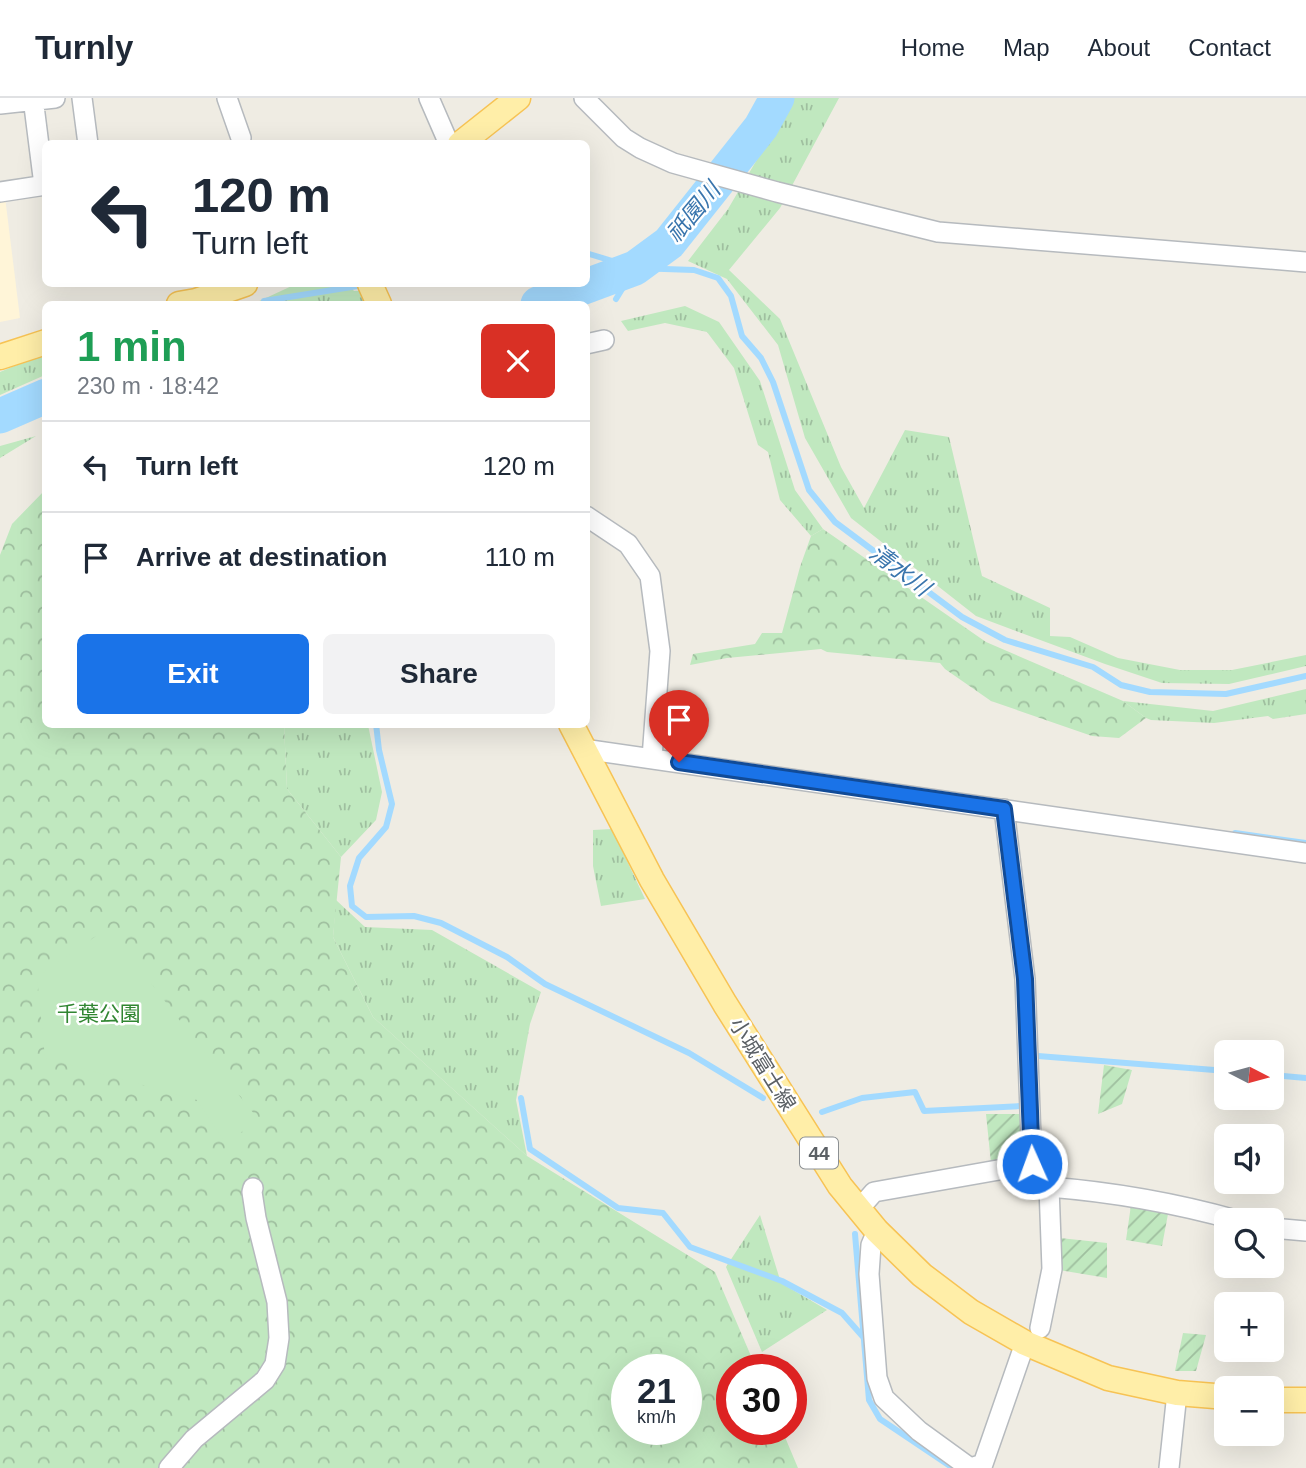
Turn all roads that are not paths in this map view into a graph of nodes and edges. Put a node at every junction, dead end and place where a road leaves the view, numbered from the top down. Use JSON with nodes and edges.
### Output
{"nodes":[{"id":1,"x":55,"y":98,"type":"edge"},
{"id":2,"x":82,"y":98,"type":"edge"},
{"id":3,"x":227,"y":98,"type":"edge"},
{"id":4,"x":429,"y":98,"type":"edge"},
{"id":5,"x":518,"y":98,"type":"edge"},
{"id":6,"x":584,"y":98,"type":"edge"},
{"id":7,"x":33,"y":99,"type":"edge"},
{"id":8,"x":0,"y":104,"type":"edge"},
{"id":9,"x":241,"y":138,"type":"dead end"},
{"id":10,"x":87,"y":140,"type":"edge"},
{"id":11,"x":447,"y":140,"type":"edge"},
{"id":12,"x":465,"y":140,"type":"edge"},
{"id":13,"x":42,"y":164,"type":"edge"},
{"id":14,"x":42,"y":185,"type":"edge"},
{"id":15,"x":0,"y":192,"type":"edge"},
{"id":16,"x":1306,"y":262,"type":"edge"},
{"id":17,"x":236,"y":287,"type":"edge"},
{"id":18,"x":195,"y":301,"type":"edge"},
{"id":19,"x":42,"y":343,"type":"edge"},
{"id":20,"x":0,"y":357,"type":"edge"},
{"id":21,"x":590,"y":519,"type":"edge"},
{"id":22,"x":573,"y":728,"type":"edge"},
{"id":23,"x":583,"y":750,"type":"junction"},
{"id":24,"x":652,"y":758,"type":"junction"},
{"id":25,"x":1004,"y":809,"type":"junction"},
{"id":26,"x":1306,"y":853,"type":"edge"},
{"id":27,"x":1032,"y":1164,"type":"junction"},
{"id":28,"x":1049,"y":1187,"type":"junction"},
{"id":29,"x":253,"y":1188,"type":"dead end"},
{"id":30,"x":859,"y":1209,"type":"junction"},
{"id":31,"x":1214,"y":1214,"type":"edge"},
{"id":32,"x":1284,"y":1229,"type":"edge"},
{"id":33,"x":877,"y":1231,"type":"junction"},
{"id":34,"x":1306,"y":1231,"type":"edge"},
{"id":35,"x":1032,"y":1336,"type":"junction"},
{"id":36,"x":1177,"y":1394,"type":"junction"},
{"id":37,"x":1214,"y":1396,"type":"edge"},
{"id":38,"x":1284,"y":1400,"type":"edge"},
{"id":39,"x":1306,"y":1400,"type":"edge"},
{"id":40,"x":169,"y":1468,"type":"edge"},
{"id":41,"x":970,"y":1468,"type":"edge"},
{"id":42,"x":1169,"y":1468,"type":"edge"}],
"edges":[{"from":1,"to":7,"type":"street"},
{"from":2,"to":10,"type":"street"},
{"from":3,"to":9,"type":"street"},
{"from":4,"to":11,"type":"street"},
{"from":5,"to":12,"type":"main road"},
{"from":6,"to":16,"type":"street"},
{"from":7,"to":8,"type":"street"},
{"from":7,"to":13,"type":"street"},
{"from":14,"to":15,"type":"street"},
{"from":17,"to":18,"type":"main road"},
{"from":19,"to":20,"type":"main road"},
{"from":21,"to":24,"type":"street"},
{"from":22,"to":23,"type":"main road","name":"小城富士線","number":"44"},
{"from":23,"to":24,"type":"street"},
{"from":23,"to":30,"type":"main road","name":"小城富士線","number":"44"},
{"from":24,"to":25,"type":"street"},
{"from":25,"to":26,"type":"street"},
{"from":25,"to":27,"type":"street"},
{"from":27,"to":28,"type":"street"},
{"from":27,"to":30,"type":"street"},
{"from":28,"to":31,"type":"street"},
{"from":28,"to":35,"type":"street"},
{"from":29,"to":40,"type":"street"},
{"from":30,"to":33,"type":"main road","name":"小城富士線","number":"44"},
{"from":32,"to":34,"type":"street"},
{"from":33,"to":35,"type":"main road","name":"小城富士線","number":"44"},
{"from":33,"to":41,"type":"street"},
{"from":35,"to":36,"type":"main road","name":"小城富士線","number":"44"},
{"from":35,"to":41,"type":"street"},
{"from":36,"to":37,"type":"main road","name":"小城富士線","number":"44"},
{"from":36,"to":42,"type":"street"},
{"from":38,"to":39,"type":"main road"}]}
